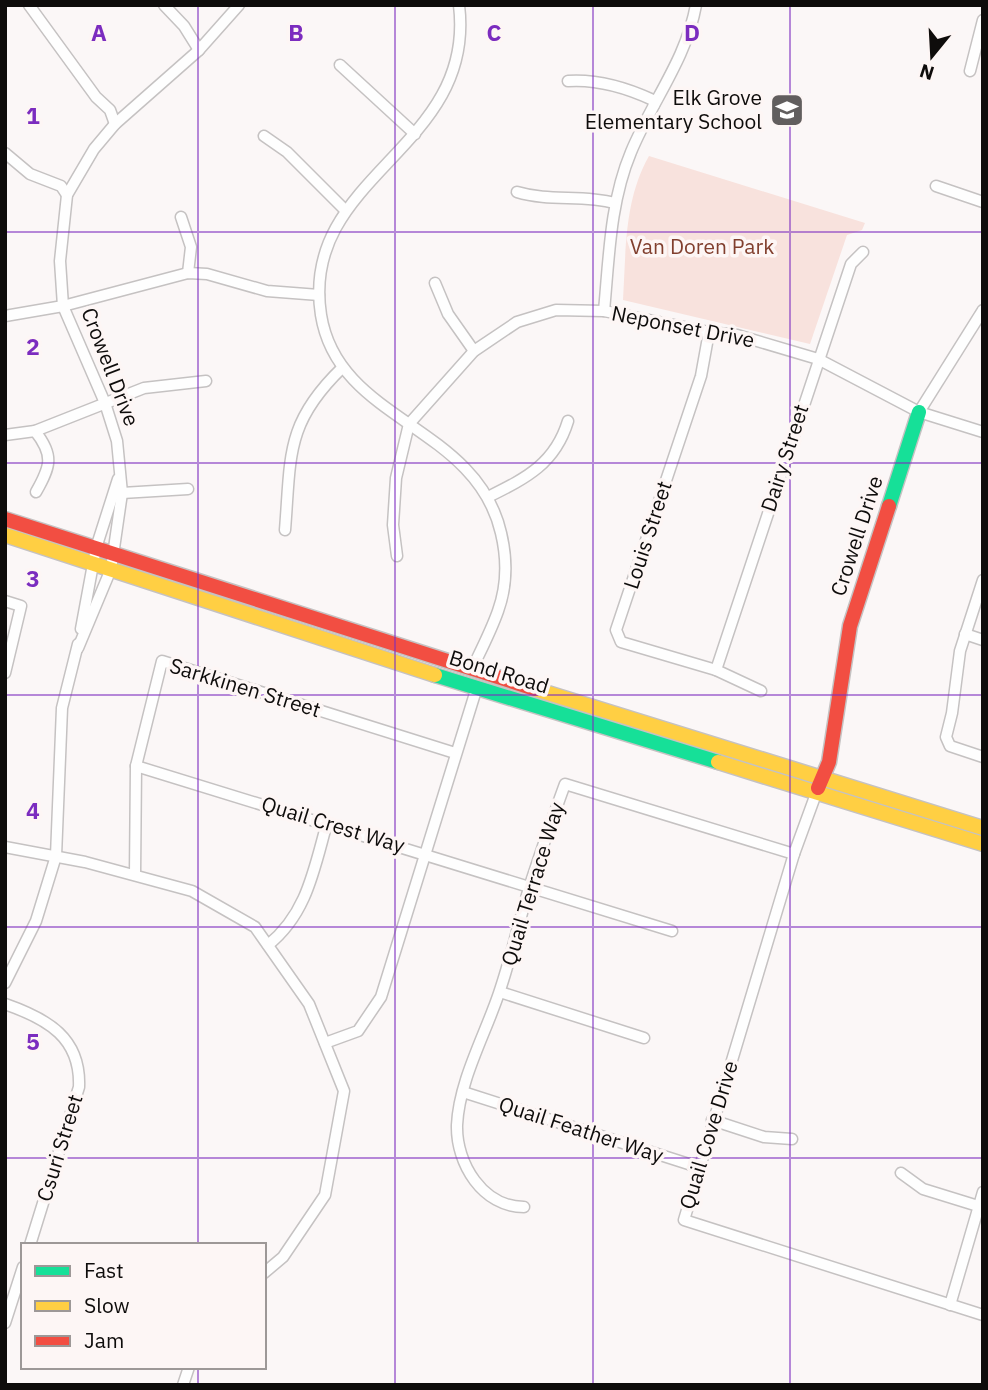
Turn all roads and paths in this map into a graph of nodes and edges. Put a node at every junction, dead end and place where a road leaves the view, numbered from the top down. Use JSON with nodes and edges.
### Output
{"nodes":[{"id":1,"x":29,"y":5,"type":"edge"},
{"id":2,"x":164,"y":5,"type":"edge"},
{"id":3,"x":239,"y":5,"type":"edge"},
{"id":4,"x":459,"y":5,"type":"edge"},
{"id":5,"x":696,"y":5,"type":"edge"},
{"id":6,"x":983,"y":20,"type":"edge"},
{"id":7,"x":199,"y":50,"type":"junction"},
{"id":8,"x":340,"y":65,"type":"dead end"},
{"id":9,"x":970,"y":71,"type":"dead end"},
{"id":10,"x":568,"y":81,"type":"dead end"},
{"id":11,"x":654,"y":105,"type":"junction"},
{"id":12,"x":115,"y":124,"type":"junction"},
{"id":13,"x":415,"y":134,"type":"junction"},
{"id":14,"x":264,"y":136,"type":"dead end"},
{"id":15,"x":5,"y":153,"type":"edge"},
{"id":16,"x":936,"y":186,"type":"dead end"},
{"id":17,"x":517,"y":191,"type":"dead end"},
{"id":18,"x":67,"y":195,"type":"junction"},
{"id":19,"x":983,"y":202,"type":"edge"},
{"id":20,"x":615,"y":203,"type":"junction"},
{"id":21,"x":345,"y":210,"type":"junction"},
{"id":22,"x":181,"y":217,"type":"dead end"},
{"id":23,"x":863,"y":252,"type":"dead end"},
{"id":24,"x":188,"y":273,"type":"junction"},
{"id":25,"x":435,"y":283,"type":"dead end"},
{"id":26,"x":319,"y":295,"type":"junction"},
{"id":27,"x":63,"y":306,"type":"junction"},
{"id":28,"x":604,"y":311,"type":"junction"},
{"id":29,"x":982,"y":315,"type":"edge"},
{"id":30,"x":5,"y":316,"type":"edge"},
{"id":31,"x":709,"y":332,"type":"junction"},
{"id":32,"x":474,"y":351,"type":"junction"},
{"id":33,"x":818,"y":359,"type":"junction"},
{"id":34,"x":342,"y":368,"type":"junction"},
{"id":35,"x":206,"y":381,"type":"dead end"},
{"id":36,"x":105,"y":403,"type":"junction"},
{"id":37,"x":919,"y":412,"type":"junction"},
{"id":38,"x":568,"y":421,"type":"dead end"},
{"id":39,"x":409,"y":424,"type":"junction"},
{"id":40,"x":35,"y":431,"type":"junction"},
{"id":41,"x":983,"y":432,"type":"edge"},
{"id":42,"x":5,"y":435,"type":"edge"},
{"id":43,"x":118,"y":478,"type":"junction"},
{"id":44,"x":188,"y":489,"type":"dead end"},
{"id":45,"x":37,"y":492,"type":"dead end"},
{"id":46,"x":122,"y":493,"type":"junction"},
{"id":47,"x":488,"y":497,"type":"junction"},
{"id":48,"x":5,"y":519,"type":"edge"},
{"id":49,"x":285,"y":530,"type":"dead end"},
{"id":50,"x":5,"y":535,"type":"edge"},
{"id":51,"x":96,"y":548,"type":"junction"},
{"id":52,"x":114,"y":554,"type":"junction"},
{"id":53,"x":397,"y":556,"type":"dead end"},
{"id":54,"x":93,"y":563,"type":"junction"},
{"id":55,"x":111,"y":569,"type":"junction"},
{"id":56,"x":983,"y":580,"type":"edge"},
{"id":57,"x":5,"y":601,"type":"edge"},
{"id":58,"x":965,"y":634,"type":"junction"},
{"id":59,"x":983,"y":640,"type":"edge"},
{"id":60,"x":78,"y":648,"type":"junction"},
{"id":61,"x":385,"y":659,"type":"junction"},
{"id":62,"x":472,"y":669,"type":"junction"},
{"id":63,"x":716,"y":670,"type":"junction"},
{"id":64,"x":5,"y":673,"type":"edge"},
{"id":65,"x":477,"y":687,"type":"junction"},
{"id":66,"x":761,"y":691,"type":"dead end"},
{"id":67,"x":455,"y":753,"type":"junction"},
{"id":68,"x":983,"y":757,"type":"edge"},
{"id":69,"x":136,"y":766,"type":"junction"},
{"id":70,"x":822,"y":777,"type":"junction"},
{"id":71,"x":817,"y":791,"type":"junction"},
{"id":72,"x":327,"y":823,"type":"junction"},
{"id":73,"x":983,"y":828,"type":"edge"},
{"id":74,"x":979,"y":842,"type":"edge"},
{"id":75,"x":5,"y":847,"type":"edge"},
{"id":76,"x":423,"y":852,"type":"junction"},
{"id":77,"x":794,"y":854,"type":"junction"},
{"id":78,"x":56,"y":856,"type":"junction"},
{"id":79,"x":135,"y":875,"type":"junction"},
{"id":80,"x":530,"y":885,"type":"junction"},
{"id":81,"x":672,"y":931,"type":"dead end"},
{"id":82,"x":268,"y":945,"type":"junction"},
{"id":83,"x":5,"y":983,"type":"edge"},
{"id":84,"x":499,"y":992,"type":"junction"},
{"id":85,"x":5,"y":1004,"type":"edge"},
{"id":86,"x":644,"y":1038,"type":"dead end"},
{"id":87,"x":325,"y":1043,"type":"junction"},
{"id":88,"x":463,"y":1093,"type":"junction"},
{"id":89,"x":712,"y":1120,"type":"junction"},
{"id":90,"x":792,"y":1139,"type":"dead end"},
{"id":91,"x":698,"y":1167,"type":"junction"},
{"id":92,"x":901,"y":1173,"type":"dead end"},
{"id":93,"x":983,"y":1192,"type":"edge"},
{"id":94,"x":978,"y":1206,"type":"junction"},
{"id":95,"x":524,"y":1207,"type":"dead end"},
{"id":96,"x":31,"y":1243,"type":"edge"},
{"id":97,"x":266,"y":1271,"type":"edge"},
{"id":98,"x":21,"y":1273,"type":"edge"},
{"id":99,"x":950,"y":1305,"type":"junction"},
{"id":100,"x":983,"y":1315,"type":"edge"},
{"id":101,"x":5,"y":1323,"type":"edge"}],
"edges":[{"from":1,"to":12,"type":"street"},
{"from":2,"to":7,"type":"street"},
{"from":3,"to":7,"type":"street","name":"Crowell Drive"},
{"from":4,"to":13,"type":"street"},
{"from":5,"to":11,"type":"street"},
{"from":6,"to":9,"type":"street"},
{"from":7,"to":12,"type":"street","name":"Crowell Drive"},
{"from":8,"to":13,"type":"street"},
{"from":10,"to":11,"type":"street"},
{"from":11,"to":20,"type":"street"},
{"from":12,"to":18,"type":"street","name":"Crowell Drive"},
{"from":13,"to":21,"type":"street"},
{"from":14,"to":21,"type":"street"},
{"from":15,"to":18,"type":"street"},
{"from":16,"to":19,"type":"street"},
{"from":17,"to":20,"type":"street"},
{"from":18,"to":27,"type":"street","name":"Crowell Drive"},
{"from":20,"to":28,"type":"street"},
{"from":21,"to":26,"type":"street"},
{"from":22,"to":24,"type":"street"},
{"from":23,"to":33,"type":"street","name":"Dairy Street"},
{"from":24,"to":26,"type":"street"},
{"from":24,"to":27,"type":"street"},
{"from":25,"to":32,"type":"street"},
{"from":26,"to":34,"type":"street"},
{"from":27,"to":30,"type":"street"},
{"from":27,"to":36,"type":"street","name":"Crowell Drive"},
{"from":28,"to":31,"type":"street","name":"Neponset Drive"},
{"from":28,"to":32,"type":"street","name":"Neponset Drive"},
{"from":29,"to":37,"type":"street","name":"Crowell Drive"},
{"from":31,"to":33,"type":"street","name":"Neponset Drive"},
{"from":31,"to":63,"type":"street","name":"Louis Street"},
{"from":32,"to":39,"type":"street","name":"Neponset Drive"},
{"from":33,"to":37,"type":"street","name":"Neponset Drive"},
{"from":33,"to":63,"type":"street","name":"Dairy Street"},
{"from":34,"to":39,"type":"street"},
{"from":34,"to":49,"type":"street"},
{"from":35,"to":36,"type":"street"},
{"from":36,"to":40,"type":"street"},
{"from":36,"to":43,"type":"street","name":"Crowell Drive"},
{"from":37,"to":41,"type":"street","name":"Neponset Drive"},
{"from":37,"to":70,"type":"main road","name":"Crowell Drive"},
{"from":38,"to":47,"type":"street"},
{"from":39,"to":47,"type":"street"},
{"from":39,"to":53,"type":"street"},
{"from":40,"to":42,"type":"street"},
{"from":40,"to":45,"type":"street"},
{"from":43,"to":46,"type":"street","name":"Crowell Drive"},
{"from":43,"to":51,"type":"street","name":"Crowell Drive"},
{"from":44,"to":46,"type":"street"},
{"from":46,"to":52,"type":"street","name":"Crowell Drive"},
{"from":47,"to":62,"type":"street"},
{"from":48,"to":51,"type":"main road","name":"Bond Road"},
{"from":50,"to":54,"type":"main road","name":"Bond Road"},
{"from":51,"to":52,"type":"main road","name":"Bond Road"},
{"from":51,"to":54,"type":"street","name":"Crowell Drive"},
{"from":52,"to":55,"type":"street","name":"Crowell Drive"},
{"from":52,"to":62,"type":"main road","name":"Bond Road"},
{"from":54,"to":55,"type":"main road","name":"Bond Road"},
{"from":54,"to":60,"type":"street","name":"Crowell Drive"},
{"from":55,"to":60,"type":"street","name":"Crowell Drive"},
{"from":55,"to":61,"type":"main road","name":"Bond Road"},
{"from":56,"to":58,"type":"street"},
{"from":57,"to":64,"type":"street"},
{"from":58,"to":59,"type":"street"},
{"from":58,"to":68,"type":"street"},
{"from":60,"to":78,"type":"street"},
{"from":61,"to":62,"type":"main road"},
{"from":61,"to":65,"type":"main road","name":"Bond Road"},
{"from":62,"to":70,"type":"main road","name":"Bond Road"},
{"from":63,"to":66,"type":"street"},
{"from":65,"to":67,"type":"street"},
{"from":65,"to":71,"type":"main road","name":"Bond Road"},
{"from":67,"to":69,"type":"street","name":"Sarkkinen Street"},
{"from":67,"to":76,"type":"street"},
{"from":69,"to":72,"type":"street","name":"Quail Crest Way"},
{"from":69,"to":79,"type":"street","name":"Sarkkinen Street"},
{"from":70,"to":71,"type":"main road","name":"Crowell Drive"},
{"from":70,"to":73,"type":"main road","name":"Bond Road"},
{"from":71,"to":74,"type":"main road","name":"Bond Road"},
{"from":71,"to":77,"type":"street","name":"Quail Cove Drive"},
{"from":72,"to":76,"type":"street","name":"Quail Crest Way"},
{"from":72,"to":82,"type":"street"},
{"from":75,"to":78,"type":"street"},
{"from":76,"to":80,"type":"street","name":"Quail Crest Way"},
{"from":76,"to":87,"type":"street"},
{"from":77,"to":80,"type":"street","name":"Quail Terrace Way"},
{"from":77,"to":89,"type":"street","name":"Quail Cove Drive"},
{"from":78,"to":79,"type":"street"},
{"from":78,"to":83,"type":"street"},
{"from":79,"to":82,"type":"street"},
{"from":80,"to":81,"type":"street","name":"Quail Crest Way"},
{"from":80,"to":84,"type":"street","name":"Quail Terrace Way"},
{"from":82,"to":87,"type":"street"},
{"from":84,"to":86,"type":"street"},
{"from":84,"to":88,"type":"street","name":"Quail Terrace Way"},
{"from":85,"to":96,"type":"street","name":"Csuri Street"},
{"from":87,"to":97,"type":"street"},
{"from":88,"to":91,"type":"street","name":"Quail Feather Way"},
{"from":88,"to":95,"type":"street","name":"Quail Terrace Way"},
{"from":89,"to":90,"type":"street"},
{"from":89,"to":91,"type":"street","name":"Quail Cove Drive"},
{"from":91,"to":99,"type":"street","name":"Quail Cove Drive"},
{"from":92,"to":94,"type":"street"},
{"from":93,"to":94,"type":"street"},
{"from":94,"to":99,"type":"street"},
{"from":98,"to":101,"type":"street"},
{"from":99,"to":100,"type":"street","name":"Quail Cove Drive"}]}
